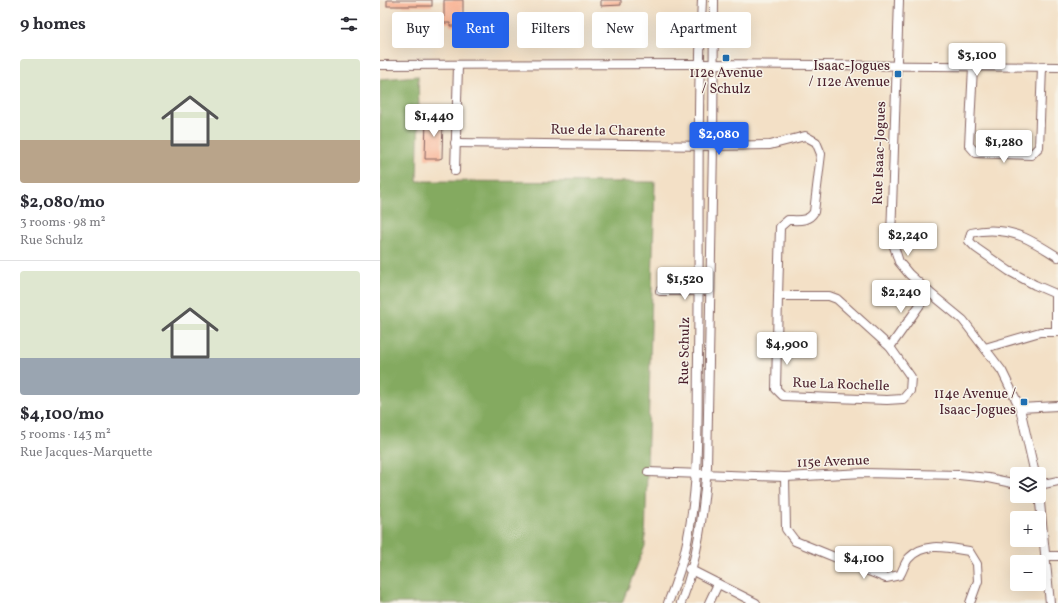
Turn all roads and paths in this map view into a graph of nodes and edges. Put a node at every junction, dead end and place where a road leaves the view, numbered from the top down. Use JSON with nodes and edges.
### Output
{"nodes":[{"id":1,"x":702,"y":0,"type":"edge"},
{"id":2,"x":714,"y":0,"type":"edge"},
{"id":3,"x":898,"y":0,"type":"edge"},
{"id":4,"x":702,"y":12,"type":"edge"},
{"id":5,"x":714,"y":12,"type":"edge"},
{"id":6,"x":701,"y":48,"type":"edge"},
{"id":7,"x":713,"y":48,"type":"edge"},
{"id":8,"x":700,"y":64,"type":"junction"},
{"id":9,"x":713,"y":64,"type":"junction"},
{"id":10,"x":380,"y":65,"type":"edge"},
{"id":11,"x":458,"y":66,"type":"junction"},
{"id":12,"x":896,"y":66,"type":"junction"},
{"id":13,"x":973,"y":67,"type":"junction"},
{"id":14,"x":1042,"y":67,"type":"junction"},
{"id":15,"x":1058,"y":67,"type":"edge"},
{"id":16,"x":455,"y":143,"type":"junction"},
{"id":17,"x":700,"y":146,"type":"junction"},
{"id":18,"x":713,"y":146,"type":"junction"},
{"id":19,"x":455,"y":171,"type":"dead end"},
{"id":20,"x":1058,"y":257,"type":"edge"},
{"id":21,"x":660,"y":291,"type":"dead end"},
{"id":22,"x":699,"y":291,"type":"junction"},
{"id":23,"x":709,"y":291,"type":"junction"},
{"id":24,"x":929,"y":292,"type":"junction"},
{"id":25,"x":778,"y":296,"type":"junction"},
{"id":26,"x":1057,"y":332,"type":"edge"},
{"id":27,"x":890,"y":348,"type":"junction"},
{"id":28,"x":985,"y":348,"type":"junction"},
{"id":29,"x":1058,"y":406,"type":"edge"},
{"id":30,"x":1020,"y":408,"type":"junction"},
{"id":31,"x":1033,"y":467,"type":"edge"},
{"id":32,"x":648,"y":472,"type":"dead end"},
{"id":33,"x":695,"y":474,"type":"junction"},
{"id":34,"x":706,"y":474,"type":"junction"},
{"id":35,"x":785,"y":477,"type":"junction"},
{"id":36,"x":1058,"y":482,"type":"edge"},
{"id":37,"x":1010,"y":483,"type":"edge"},
{"id":38,"x":1046,"y":484,"type":"edge"},
{"id":39,"x":1040,"y":503,"type":"edge"},
{"id":40,"x":1046,"y":555,"type":"edge"},
{"id":41,"x":1046,"y":556,"type":"joint"},
{"id":42,"x":1058,"y":556,"type":"edge"},
{"id":43,"x":681,"y":565,"type":"junction"},
{"id":44,"x":692,"y":571,"type":"junction"},
{"id":45,"x":718,"y":584,"type":"junction"},
{"id":46,"x":668,"y":603,"type":"edge"},
{"id":47,"x":681,"y":603,"type":"edge"},
{"id":48,"x":709,"y":603,"type":"edge"},
{"id":49,"x":756,"y":603,"type":"edge"},
{"id":50,"x":970,"y":603,"type":"edge"},
{"id":51,"x":1050,"y":603,"type":"edge"}],
"edges":[{"from":1,"to":4,"type":"street","name":"Rue Schulz"},
{"from":2,"to":5,"type":"street","name":"Rue Schulz"},
{"from":3,"to":12,"type":"street","name":"Rue Isaac-Jogues"},
{"from":6,"to":8,"type":"street","name":"Rue Schulz"},
{"from":7,"to":9,"type":"street","name":"Rue Schulz"},
{"from":8,"to":9,"type":"street"},
{"from":8,"to":11,"type":"street"},
{"from":8,"to":17,"type":"street","name":"Rue Schulz"},
{"from":9,"to":12,"type":"street"},
{"from":9,"to":18,"type":"street","name":"Rue Schulz"},
{"from":10,"to":11,"type":"street"},
{"from":11,"to":16,"type":"street"},
{"from":12,"to":13,"type":"street"},
{"from":12,"to":24,"type":"street","name":"Rue Isaac-Jogues"},
{"from":13,"to":14,"type":"street"},
{"from":13,"to":14,"type":"street"},
{"from":14,"to":15,"type":"street"},
{"from":16,"to":17,"type":"street","name":"Rue de la Charente"},
{"from":16,"to":19,"type":"street"},
{"from":17,"to":18,"type":"street","name":"Rue de la Charente"},
{"from":17,"to":22,"type":"street","name":"Rue Schulz"},
{"from":18,"to":23,"type":"street","name":"Rue Schulz"},
{"from":18,"to":25,"type":"street","name":"Rue de la Charente"},
{"from":20,"to":26,"type":"street"},
{"from":21,"to":22,"type":"street"},
{"from":22,"to":23,"type":"street"},
{"from":22,"to":33,"type":"street","name":"Rue Schulz"},
{"from":23,"to":34,"type":"street","name":"Rue Schulz"},
{"from":24,"to":27,"type":"street"},
{"from":24,"to":28,"type":"street","name":"Rue Isaac-Jogues"},
{"from":25,"to":27,"type":"street","name":"Rue La Rochelle"},
{"from":25,"to":27,"type":"street","name":"Rue La Rochelle"},
{"from":26,"to":28,"type":"street"},
{"from":28,"to":30,"type":"street","name":"Rue Isaac-Jogues"},
{"from":29,"to":30,"type":"street"},
{"from":30,"to":31,"type":"street","name":"Rue Isaac-Jogues"},
{"from":32,"to":33,"type":"street","name":"115e Avenue"},
{"from":33,"to":34,"type":"street","name":"115e Avenue"},
{"from":33,"to":43,"type":"street","name":"Rue Schulz"},
{"from":34,"to":35,"type":"street","name":"115e Avenue"},
{"from":34,"to":44,"type":"street","name":"Rue Schulz"},
{"from":35,"to":37,"type":"street","name":"115e Avenue"},
{"from":35,"to":50,"type":"street"},
{"from":36,"to":38,"type":"street"},
{"from":39,"to":40,"type":"street"},
{"from":41,"to":42,"type":"street"},
{"from":41,"to":51,"type":"street"},
{"from":43,"to":44,"type":"street"},
{"from":43,"to":46,"type":"street","name":"Rue Schulz"},
{"from":44,"to":45,"type":"street"},
{"from":44,"to":47,"type":"street","name":"Rue Schulz"},
{"from":45,"to":48,"type":"street"},
{"from":45,"to":49,"type":"street"}]}
